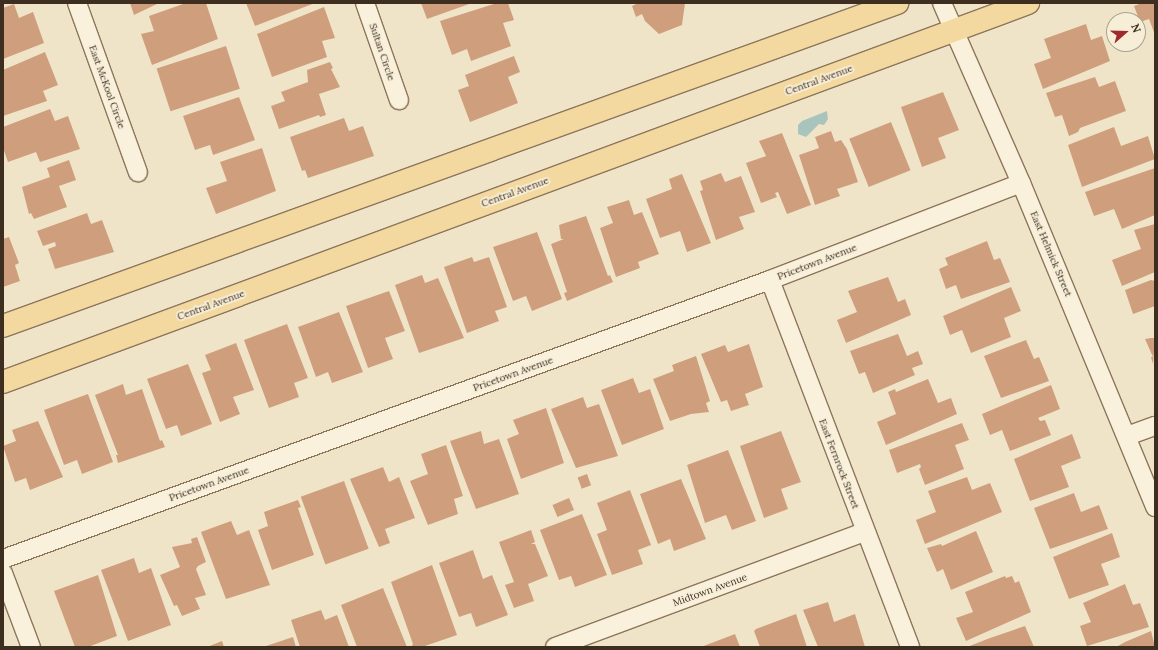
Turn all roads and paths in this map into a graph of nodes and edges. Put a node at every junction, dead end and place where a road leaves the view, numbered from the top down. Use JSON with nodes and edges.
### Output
{"nodes":[{"id":1,"x":77,"y":3,"type":"edge"},
{"id":2,"x":365,"y":3,"type":"edge"},
{"id":3,"x":897,"y":3,"type":"edge"},
{"id":4,"x":942,"y":3,"type":"edge"},
{"id":5,"x":1028,"y":3,"type":"edge"},
{"id":6,"x":954,"y":30,"type":"junction"},
{"id":7,"x":399,"y":100,"type":"dead end"},
{"id":8,"x":138,"y":172,"type":"dead end"},
{"id":9,"x":1021,"y":183,"type":"junction"},
{"id":10,"x":770,"y":280,"type":"junction"},
{"id":11,"x":3,"y":326,"type":"edge"},
{"id":12,"x":3,"y":382,"type":"edge"},
{"id":13,"x":1155,"y":426,"type":"edge"},
{"id":14,"x":1127,"y":436,"type":"junction"},
{"id":15,"x":1155,"y":507,"type":"edge"},
{"id":16,"x":865,"y":532,"type":"junction"},
{"id":17,"x":3,"y":559,"type":"edge"},
{"id":18,"x":3,"y":573,"type":"edge"},
{"id":19,"x":31,"y":647,"type":"edge"},
{"id":20,"x":555,"y":647,"type":"edge"},
{"id":21,"x":910,"y":647,"type":"edge"}],
"edges":[{"from":1,"to":8,"type":"street","name":"East McKool Circle"},
{"from":2,"to":7,"type":"street","name":"Sultan Circle"},
{"from":3,"to":11,"type":"main road"},
{"from":4,"to":6,"type":"street","name":"East Helmick Street"},
{"from":5,"to":6,"type":"main road","name":"Central Avenue"},
{"from":6,"to":9,"type":"street","name":"East Helmick Street"},
{"from":6,"to":12,"type":"main road","name":"Central Avenue"},
{"from":9,"to":10,"type":"street","name":"Pricetown Avenue"},
{"from":9,"to":14,"type":"street","name":"East Helmick Street"},
{"from":10,"to":16,"type":"street","name":"East Fernrock Street"},
{"from":10,"to":17,"type":"street","name":"Pricetown Avenue"},
{"from":13,"to":14,"type":"street"},
{"from":14,"to":15,"type":"street","name":"East Helmick Street"},
{"from":16,"to":20,"type":"street","name":"Midtown Avenue"},
{"from":16,"to":21,"type":"street","name":"East Fernrock Street"},
{"from":18,"to":19,"type":"street"}]}
